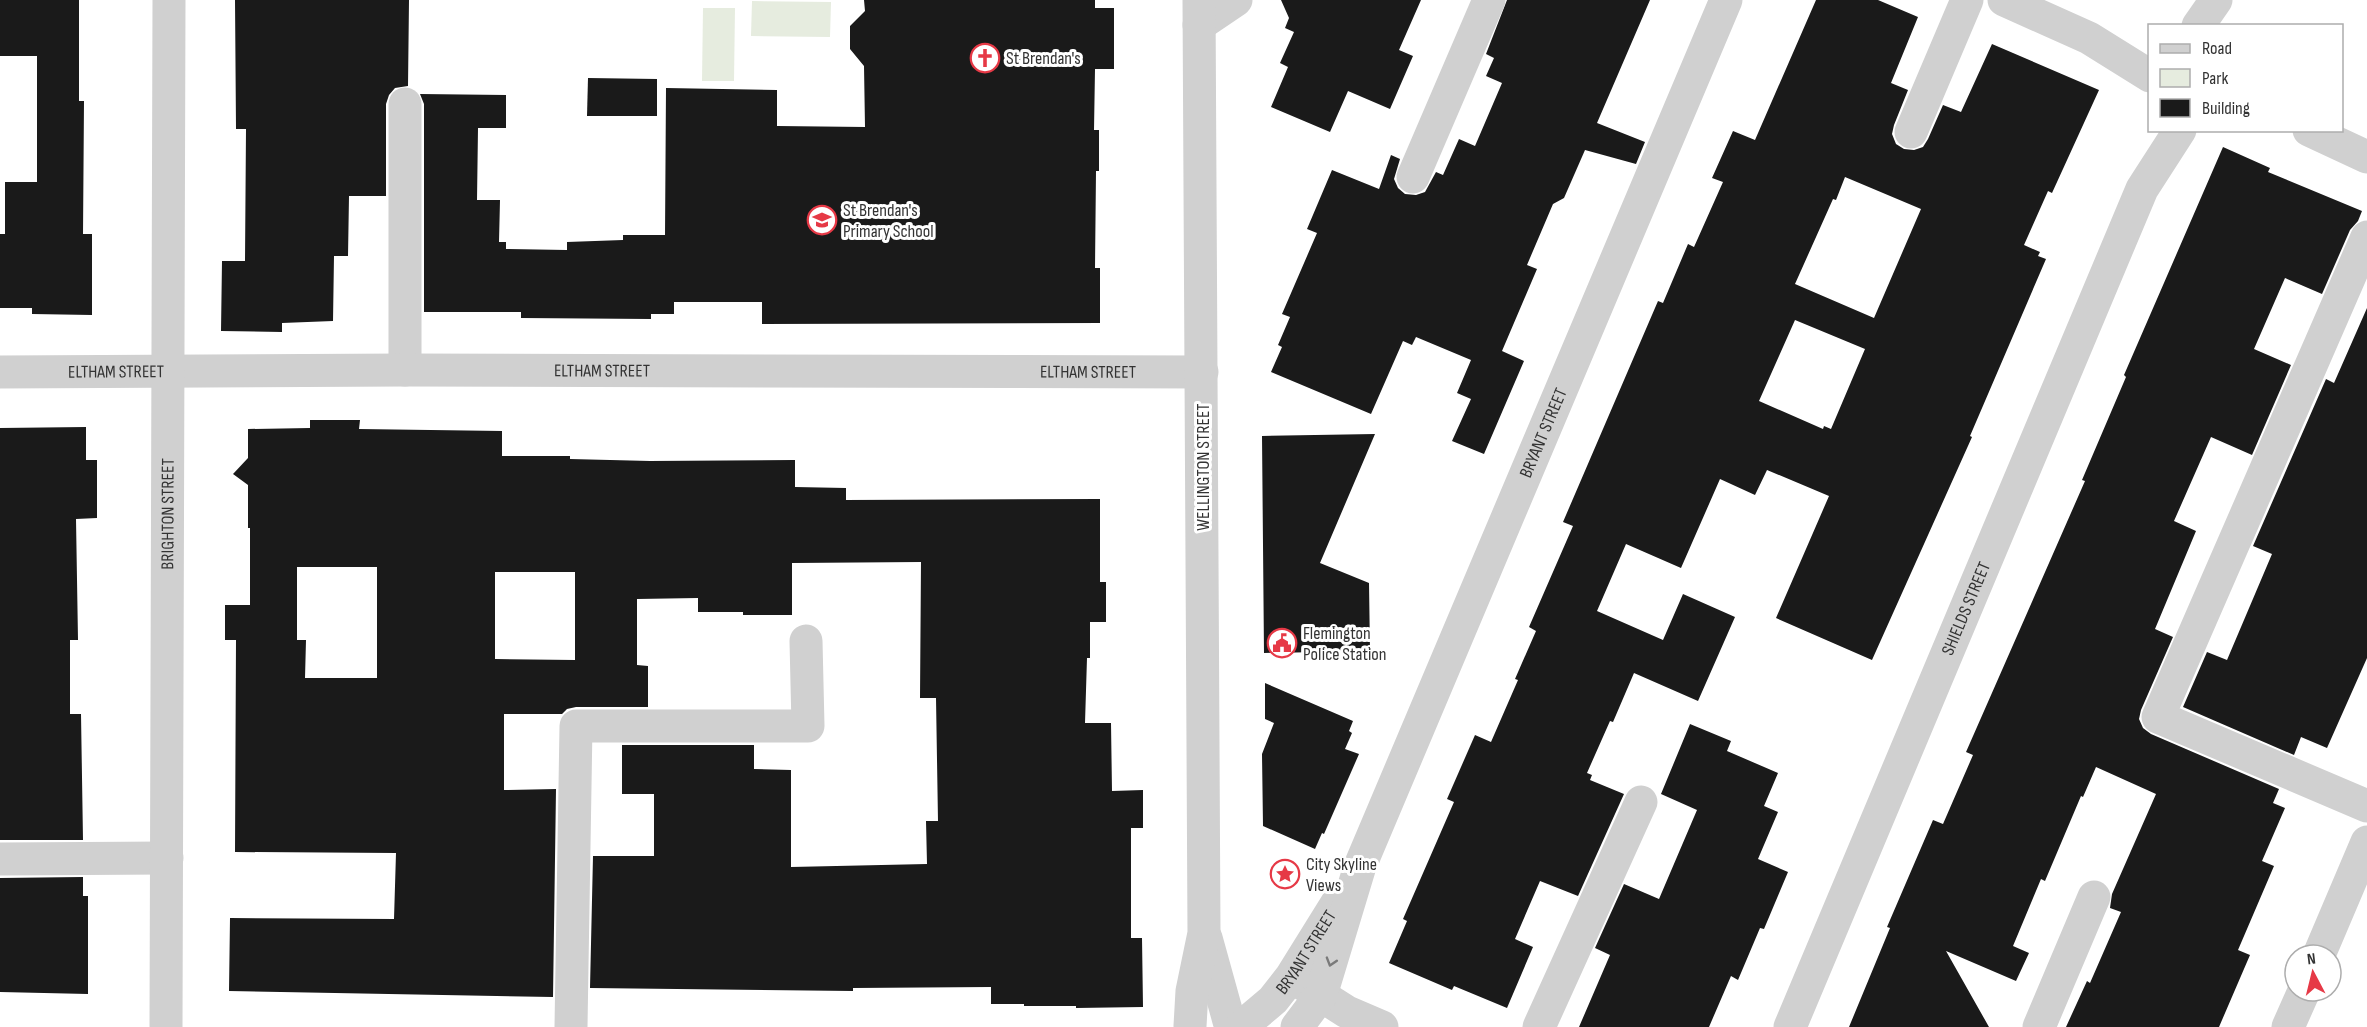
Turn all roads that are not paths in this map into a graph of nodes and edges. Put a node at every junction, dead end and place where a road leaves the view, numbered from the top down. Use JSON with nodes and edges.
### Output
{"nodes":[{"id":1,"x":170,"y":0,"type":"edge"},
{"id":2,"x":1236,"y":0,"type":"edge"},
{"id":3,"x":1489,"y":0,"type":"edge"},
{"id":4,"x":1726,"y":0,"type":"edge"},
{"id":5,"x":1967,"y":0,"type":"edge"},
{"id":6,"x":2004,"y":0,"type":"edge"},
{"id":7,"x":2216,"y":0,"type":"edge"},
{"id":8,"x":2229,"y":0,"type":"edge"},
{"id":9,"x":1199,"y":13,"type":"edge"},
{"id":10,"x":2199,"y":24,"type":"edge"},
{"id":11,"x":2223,"y":24,"type":"edge"},
{"id":12,"x":2089,"y":38,"type":"junction"},
{"id":13,"x":2148,"y":50,"type":"edge"},
{"id":14,"x":2148,"y":75,"type":"edge"},
{"id":15,"x":405,"y":104,"type":"dead end"},
{"id":16,"x":1911,"y":132,"type":"dead end"},
{"id":17,"x":2152,"y":132,"type":"edge"},
{"id":18,"x":2179,"y":132,"type":"edge"},
{"id":19,"x":2313,"y":132,"type":"edge"},
{"id":20,"x":2367,"y":157,"type":"edge"},
{"id":21,"x":1413,"y":177,"type":"dead end"},
{"id":22,"x":2142,"y":189,"type":"junction"},
{"id":23,"x":2367,"y":237,"type":"edge"},
{"id":24,"x":405,"y":370,"type":"junction"},
{"id":25,"x":0,"y":372,"type":"edge"},
{"id":26,"x":168,"y":372,"type":"junction"},
{"id":27,"x":1202,"y":372,"type":"junction"},
{"id":28,"x":806,"y":641,"type":"dead end"},
{"id":29,"x":1641,"y":802,"type":"dead end"},
{"id":30,"x":2367,"y":806,"type":"edge"},
{"id":31,"x":2367,"y":842,"type":"edge"},
{"id":32,"x":167,"y":858,"type":"junction"},
{"id":33,"x":0,"y":859,"type":"edge"},
{"id":34,"x":1360,"y":866,"type":"junction"},
{"id":35,"x":2094,"y":897,"type":"dead end"},
{"id":36,"x":1204,"y":933,"type":"junction"},
{"id":37,"x":2324,"y":943,"type":"edge"},
{"id":38,"x":1291,"y":977,"type":"junction"},
{"id":39,"x":1321,"y":995,"type":"junction"},
{"id":40,"x":2299,"y":1003,"type":"edge"},
{"id":41,"x":1236,"y":1025,"type":"edge"},
{"id":42,"x":166,"y":1027,"type":"edge"},
{"id":43,"x":572,"y":1027,"type":"edge"},
{"id":44,"x":1190,"y":1027,"type":"edge"},
{"id":45,"x":1297,"y":1027,"type":"edge"},
{"id":46,"x":1382,"y":1027,"type":"edge"},
{"id":47,"x":1539,"y":1027,"type":"edge"},
{"id":48,"x":1790,"y":1027,"type":"edge"},
{"id":49,"x":2039,"y":1027,"type":"edge"},
{"id":50,"x":2288,"y":1027,"type":"edge"}],
"edges":[{"from":1,"to":26,"type":"street","name":"BRIGHTON STREET"},
{"from":2,"to":9,"type":"street"},
{"from":3,"to":21,"type":"street"},
{"from":4,"to":34,"type":"street","name":"BRYANT STREET"},
{"from":5,"to":16,"type":"street"},
{"from":6,"to":12,"type":"street"},
{"from":7,"to":10,"type":"street"},
{"from":8,"to":11,"type":"street"},
{"from":9,"to":27,"type":"street","name":"WELLINGTON STREET"},
{"from":12,"to":13,"type":"street"},
{"from":12,"to":14,"type":"street"},
{"from":15,"to":24,"type":"street"},
{"from":17,"to":22,"type":"street","name":"SHIELDS STREET"},
{"from":18,"to":22,"type":"street","name":"SHIELDS STREET"},
{"from":19,"to":20,"type":"street"},
{"from":22,"to":48,"type":"street","name":"SHIELDS STREET"},
{"from":23,"to":30,"type":"street"},
{"from":24,"to":26,"type":"street","name":"ELTHAM STREET"},
{"from":24,"to":27,"type":"street","name":"ELTHAM STREET"},
{"from":25,"to":26,"type":"street","name":"ELTHAM STREET"},
{"from":26,"to":32,"type":"street","name":"BRIGHTON STREET"},
{"from":27,"to":36,"type":"street","name":"WELLINGTON STREET"},
{"from":28,"to":43,"type":"street"},
{"from":29,"to":47,"type":"street"},
{"from":31,"to":37,"type":"street"},
{"from":32,"to":33,"type":"street"},
{"from":32,"to":42,"type":"street","name":"BRIGHTON STREET"},
{"from":34,"to":38,"type":"street","name":"BRYANT STREET"},
{"from":34,"to":39,"type":"street","name":"BRYANT STREET","one_way":true},
{"from":35,"to":49,"type":"street"},
{"from":36,"to":41,"type":"street","name":"WELLINGTON STREET"},
{"from":36,"to":44,"type":"street","name":"WELLINGTON STREET"},
{"from":38,"to":39,"type":"street"},
{"from":38,"to":41,"type":"street","name":"BRYANT STREET"},
{"from":39,"to":45,"type":"street","name":"BRYANT STREET"},
{"from":39,"to":46,"type":"street"},
{"from":40,"to":50,"type":"street"},
{"from":41,"to":44,"type":"street"}]}
